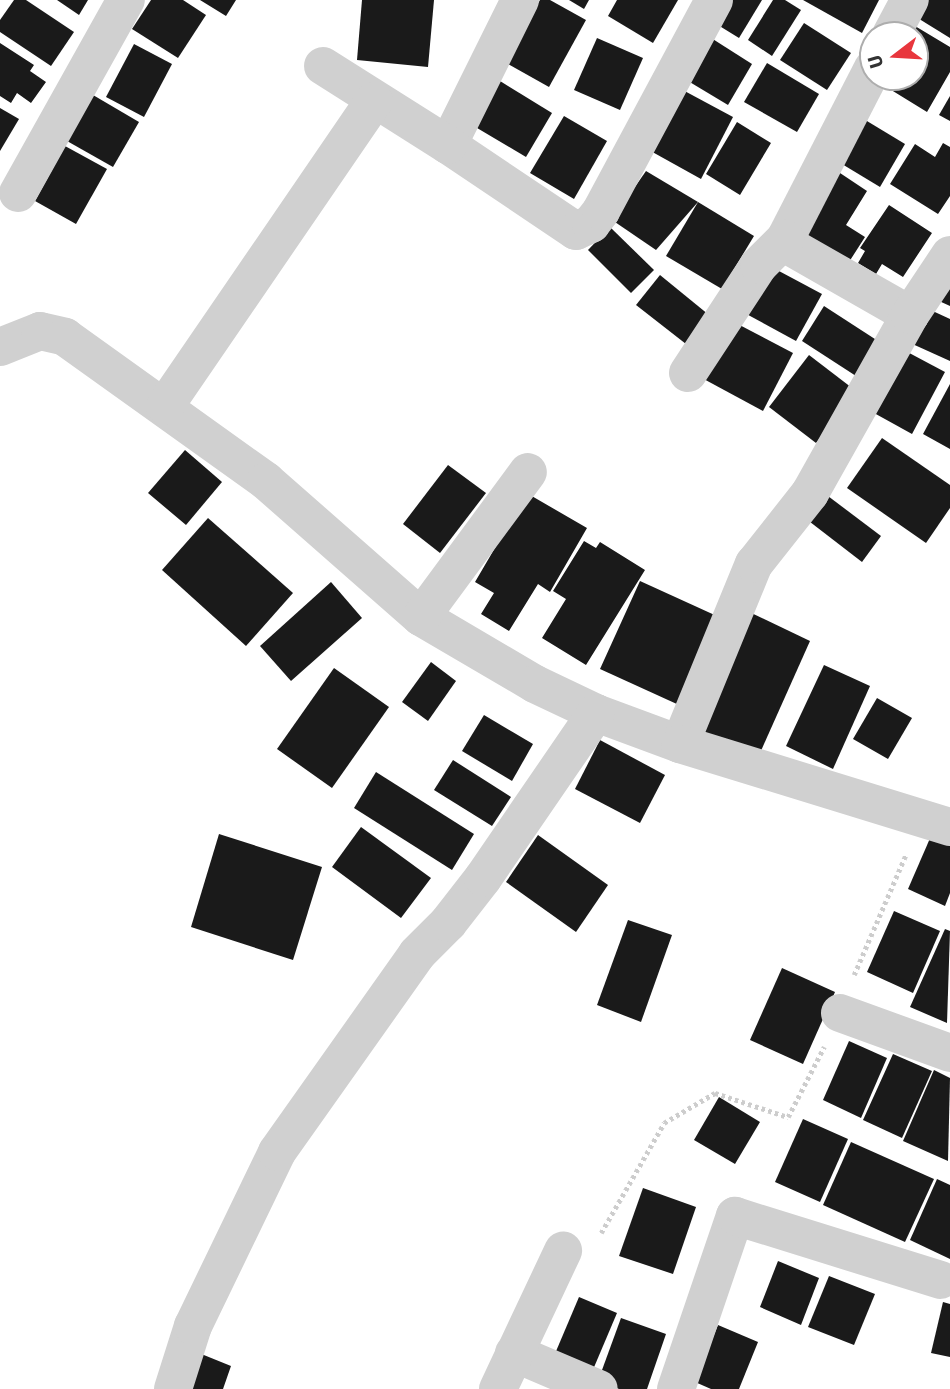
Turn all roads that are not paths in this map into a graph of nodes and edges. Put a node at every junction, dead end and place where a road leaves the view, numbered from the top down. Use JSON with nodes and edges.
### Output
{"nodes":[{"id":1,"x":126,"y":0,"type":"edge"},
{"id":2,"x":520,"y":0,"type":"edge"},
{"id":3,"x":714,"y":0,"type":"edge"},
{"id":4,"x":910,"y":0,"type":"edge"},
{"id":5,"x":899,"y":21,"type":"edge"},
{"id":6,"x":323,"y":65,"type":"dead end"},
{"id":7,"x":861,"y":91,"type":"edge"},
{"id":8,"x":374,"y":101,"type":"junction"},
{"id":9,"x":448,"y":145,"type":"junction"},
{"id":10,"x":18,"y":193,"type":"dead end"},
{"id":11,"x":785,"y":239,"type":"junction"},
{"id":12,"x":950,"y":254,"type":"edge"},
{"id":13,"x":910,"y":315,"type":"junction"},
{"id":14,"x":0,"y":347,"type":"edge"},
{"id":15,"x":688,"y":373,"type":"dead end"},
{"id":16,"x":165,"y":406,"type":"junction"},
{"id":17,"x":528,"y":472,"type":"dead end"},
{"id":18,"x":421,"y":617,"type":"junction"},
{"id":19,"x":596,"y":713,"type":"junction"},
{"id":20,"x":680,"y":744,"type":"junction"},
{"id":21,"x":937,"y":823,"type":"edge"},
{"id":22,"x":841,"y":1013,"type":"road end"},
{"id":23,"x":950,"y":1053,"type":"edge"},
{"id":24,"x":563,"y":1251,"type":"dead end"},
{"id":25,"x":940,"y":1280,"type":"dead end"},
{"id":26,"x":514,"y":1353,"type":"junction"},
{"id":27,"x":173,"y":1389,"type":"edge"},
{"id":28,"x":498,"y":1389,"type":"edge"},
{"id":29,"x":599,"y":1389,"type":"edge"},
{"id":30,"x":676,"y":1389,"type":"edge"}],
"edges":[{"from":1,"to":10,"type":"street"},
{"from":2,"to":9,"type":"street"},
{"from":3,"to":9,"type":"street"},
{"from":4,"to":5,"type":"street"},
{"from":6,"to":8,"type":"street"},
{"from":7,"to":11,"type":"street"},
{"from":8,"to":9,"type":"street"},
{"from":8,"to":16,"type":"street"},
{"from":11,"to":13,"type":"street"},
{"from":11,"to":15,"type":"street"},
{"from":12,"to":13,"type":"street"},
{"from":13,"to":20,"type":"street"},
{"from":14,"to":16,"type":"street"},
{"from":16,"to":18,"type":"street"},
{"from":17,"to":18,"type":"street"},
{"from":18,"to":19,"type":"street"},
{"from":19,"to":20,"type":"street"},
{"from":19,"to":27,"type":"street"},
{"from":20,"to":21,"type":"street"},
{"from":22,"to":23,"type":"street"},
{"from":24,"to":26,"type":"street"},
{"from":25,"to":30,"type":"street"},
{"from":26,"to":28,"type":"street"},
{"from":26,"to":29,"type":"street"}]}
